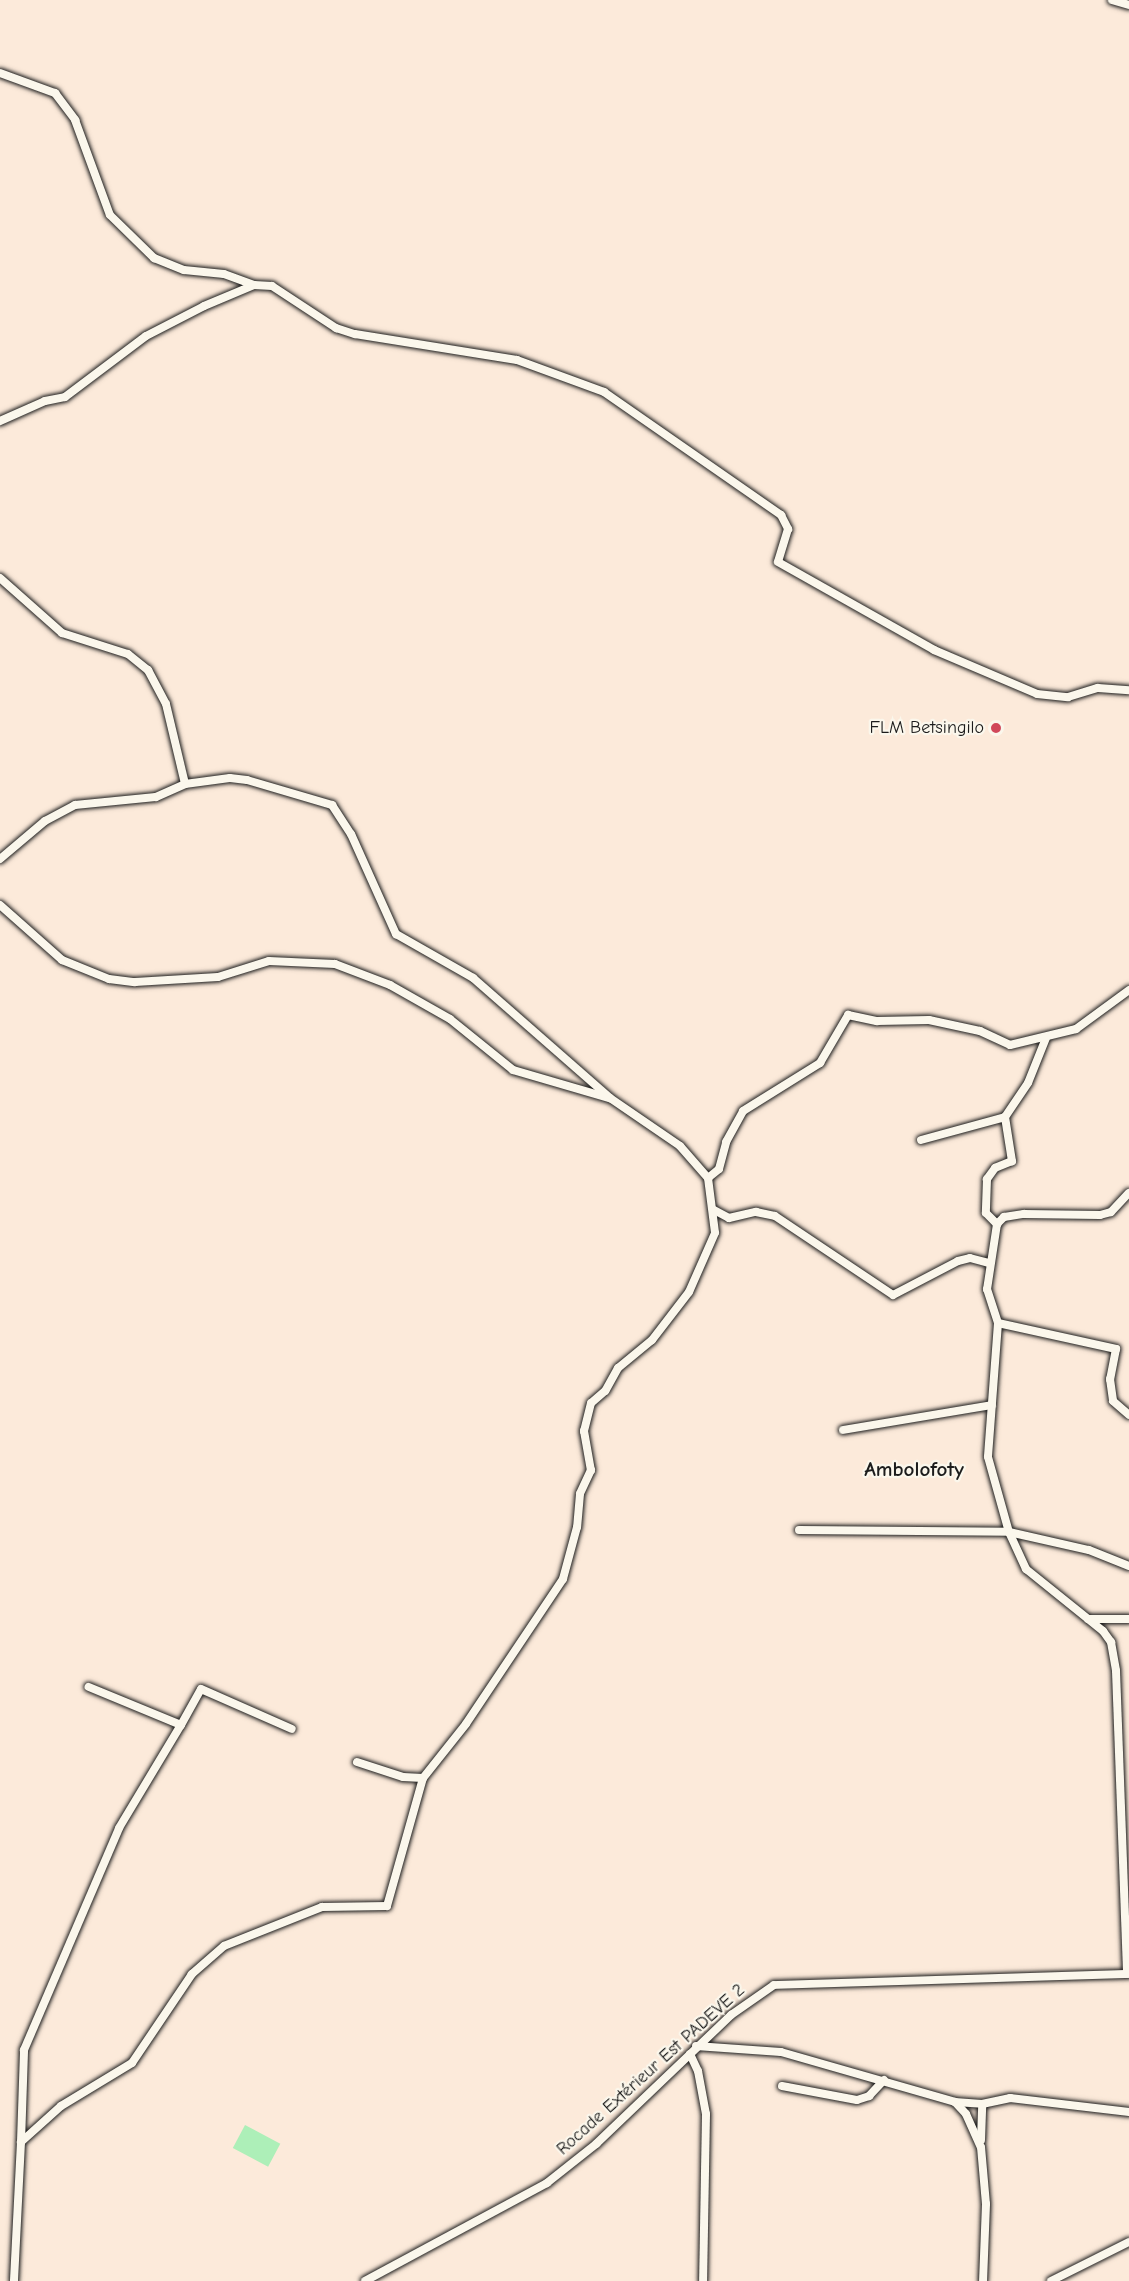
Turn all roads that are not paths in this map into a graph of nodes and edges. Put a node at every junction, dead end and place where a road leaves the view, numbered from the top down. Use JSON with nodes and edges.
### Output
{"nodes":[{"id":1,"x":1112,"y":0,"type":"edge"},
{"id":2,"x":1129,"y":5,"type":"edge"},
{"id":3,"x":0,"y":73,"type":"edge"},
{"id":4,"x":254,"y":285,"type":"junction"},
{"id":5,"x":0,"y":421,"type":"edge"},
{"id":6,"x":0,"y":578,"type":"edge"},
{"id":7,"x":1129,"y":690,"type":"edge"},
{"id":8,"x":185,"y":784,"type":"junction"},
{"id":9,"x":0,"y":859,"type":"edge"},
{"id":10,"x":0,"y":905,"type":"edge"},
{"id":11,"x":1129,"y":990,"type":"edge"},
{"id":12,"x":1046,"y":1038,"type":"junction"},
{"id":13,"x":610,"y":1098,"type":"junction"},
{"id":14,"x":1005,"y":1117,"type":"junction"},
{"id":15,"x":921,"y":1140,"type":"dead end"},
{"id":16,"x":708,"y":1178,"type":"junction"},
{"id":17,"x":1129,"y":1193,"type":"edge"},
{"id":18,"x":714,"y":1210,"type":"junction"},
{"id":19,"x":997,"y":1224,"type":"junction"},
{"id":20,"x":989,"y":1263,"type":"junction"},
{"id":21,"x":998,"y":1323,"type":"junction"},
{"id":22,"x":992,"y":1406,"type":"junction"},
{"id":23,"x":1129,"y":1415,"type":"edge"},
{"id":24,"x":843,"y":1430,"type":"dead end"},
{"id":25,"x":799,"y":1530,"type":"dead end"},
{"id":26,"x":1009,"y":1532,"type":"junction"},
{"id":27,"x":1129,"y":1566,"type":"edge"},
{"id":28,"x":1087,"y":1619,"type":"junction"},
{"id":29,"x":1129,"y":1619,"type":"edge"},
{"id":30,"x":89,"y":1687,"type":"dead end"},
{"id":31,"x":181,"y":1725,"type":"junction"},
{"id":32,"x":292,"y":1729,"type":"dead end"},
{"id":33,"x":357,"y":1762,"type":"dead end"},
{"id":34,"x":423,"y":1778,"type":"junction"},
{"id":35,"x":1128,"y":1925,"type":"edge"},
{"id":36,"x":1128,"y":1974,"type":"edge"},
{"id":37,"x":696,"y":2046,"type":"junction"},
{"id":38,"x":690,"y":2054,"type":"junction"},
{"id":39,"x":884,"y":2080,"type":"junction"},
{"id":40,"x":782,"y":2086,"type":"dead end"},
{"id":41,"x":955,"y":2102,"type":"junction"},
{"id":42,"x":982,"y":2104,"type":"junction"},
{"id":43,"x":1129,"y":2112,"type":"edge"},
{"id":44,"x":21,"y":2142,"type":"junction"},
{"id":45,"x":981,"y":2147,"type":"junction"},
{"id":46,"x":1129,"y":2242,"type":"edge"},
{"id":47,"x":14,"y":2281,"type":"edge"},
{"id":48,"x":365,"y":2281,"type":"edge"},
{"id":49,"x":703,"y":2281,"type":"edge"},
{"id":50,"x":983,"y":2281,"type":"edge"},
{"id":51,"x":1051,"y":2281,"type":"edge"}],
"edges":[{"from":1,"to":2,"type":"street"},
{"from":3,"to":4,"type":"street"},
{"from":4,"to":5,"type":"street"},
{"from":4,"to":7,"type":"street"},
{"from":6,"to":8,"type":"street"},
{"from":8,"to":9,"type":"street"},
{"from":8,"to":13,"type":"street"},
{"from":10,"to":13,"type":"street"},
{"from":11,"to":12,"type":"street"},
{"from":12,"to":14,"type":"street"},
{"from":12,"to":16,"type":"street"},
{"from":13,"to":16,"type":"street"},
{"from":14,"to":15,"type":"street"},
{"from":14,"to":19,"type":"street"},
{"from":16,"to":18,"type":"street"},
{"from":17,"to":19,"type":"street"},
{"from":18,"to":20,"type":"street"},
{"from":18,"to":34,"type":"street"},
{"from":19,"to":20,"type":"street"},
{"from":20,"to":21,"type":"street"},
{"from":21,"to":22,"type":"street"},
{"from":21,"to":23,"type":"street"},
{"from":22,"to":24,"type":"street"},
{"from":22,"to":26,"type":"street"},
{"from":25,"to":26,"type":"street"},
{"from":26,"to":27,"type":"street"},
{"from":26,"to":28,"type":"street"},
{"from":28,"to":29,"type":"street"},
{"from":28,"to":35,"type":"street"},
{"from":30,"to":31,"type":"street"},
{"from":31,"to":32,"type":"street"},
{"from":31,"to":44,"type":"street"},
{"from":33,"to":34,"type":"street"},
{"from":34,"to":44,"type":"street"},
{"from":35,"to":36,"type":"street"},
{"from":36,"to":37,"type":"street","name":"Rocade Extérieur Est PADEVE 2"},
{"from":37,"to":38,"type":"street","name":"Rocade Extérieur Est PADEVE 2"},
{"from":37,"to":39,"type":"street"},
{"from":38,"to":48,"type":"street","name":"Rocade Extérieur Est PADEVE 2"},
{"from":38,"to":49,"type":"street"},
{"from":39,"to":40,"type":"street"},
{"from":39,"to":41,"type":"street"},
{"from":41,"to":42,"type":"street"},
{"from":41,"to":45,"type":"street"},
{"from":42,"to":43,"type":"street"},
{"from":42,"to":45,"type":"street"},
{"from":44,"to":47,"type":"street"},
{"from":45,"to":50,"type":"street"},
{"from":46,"to":51,"type":"street"}]}
